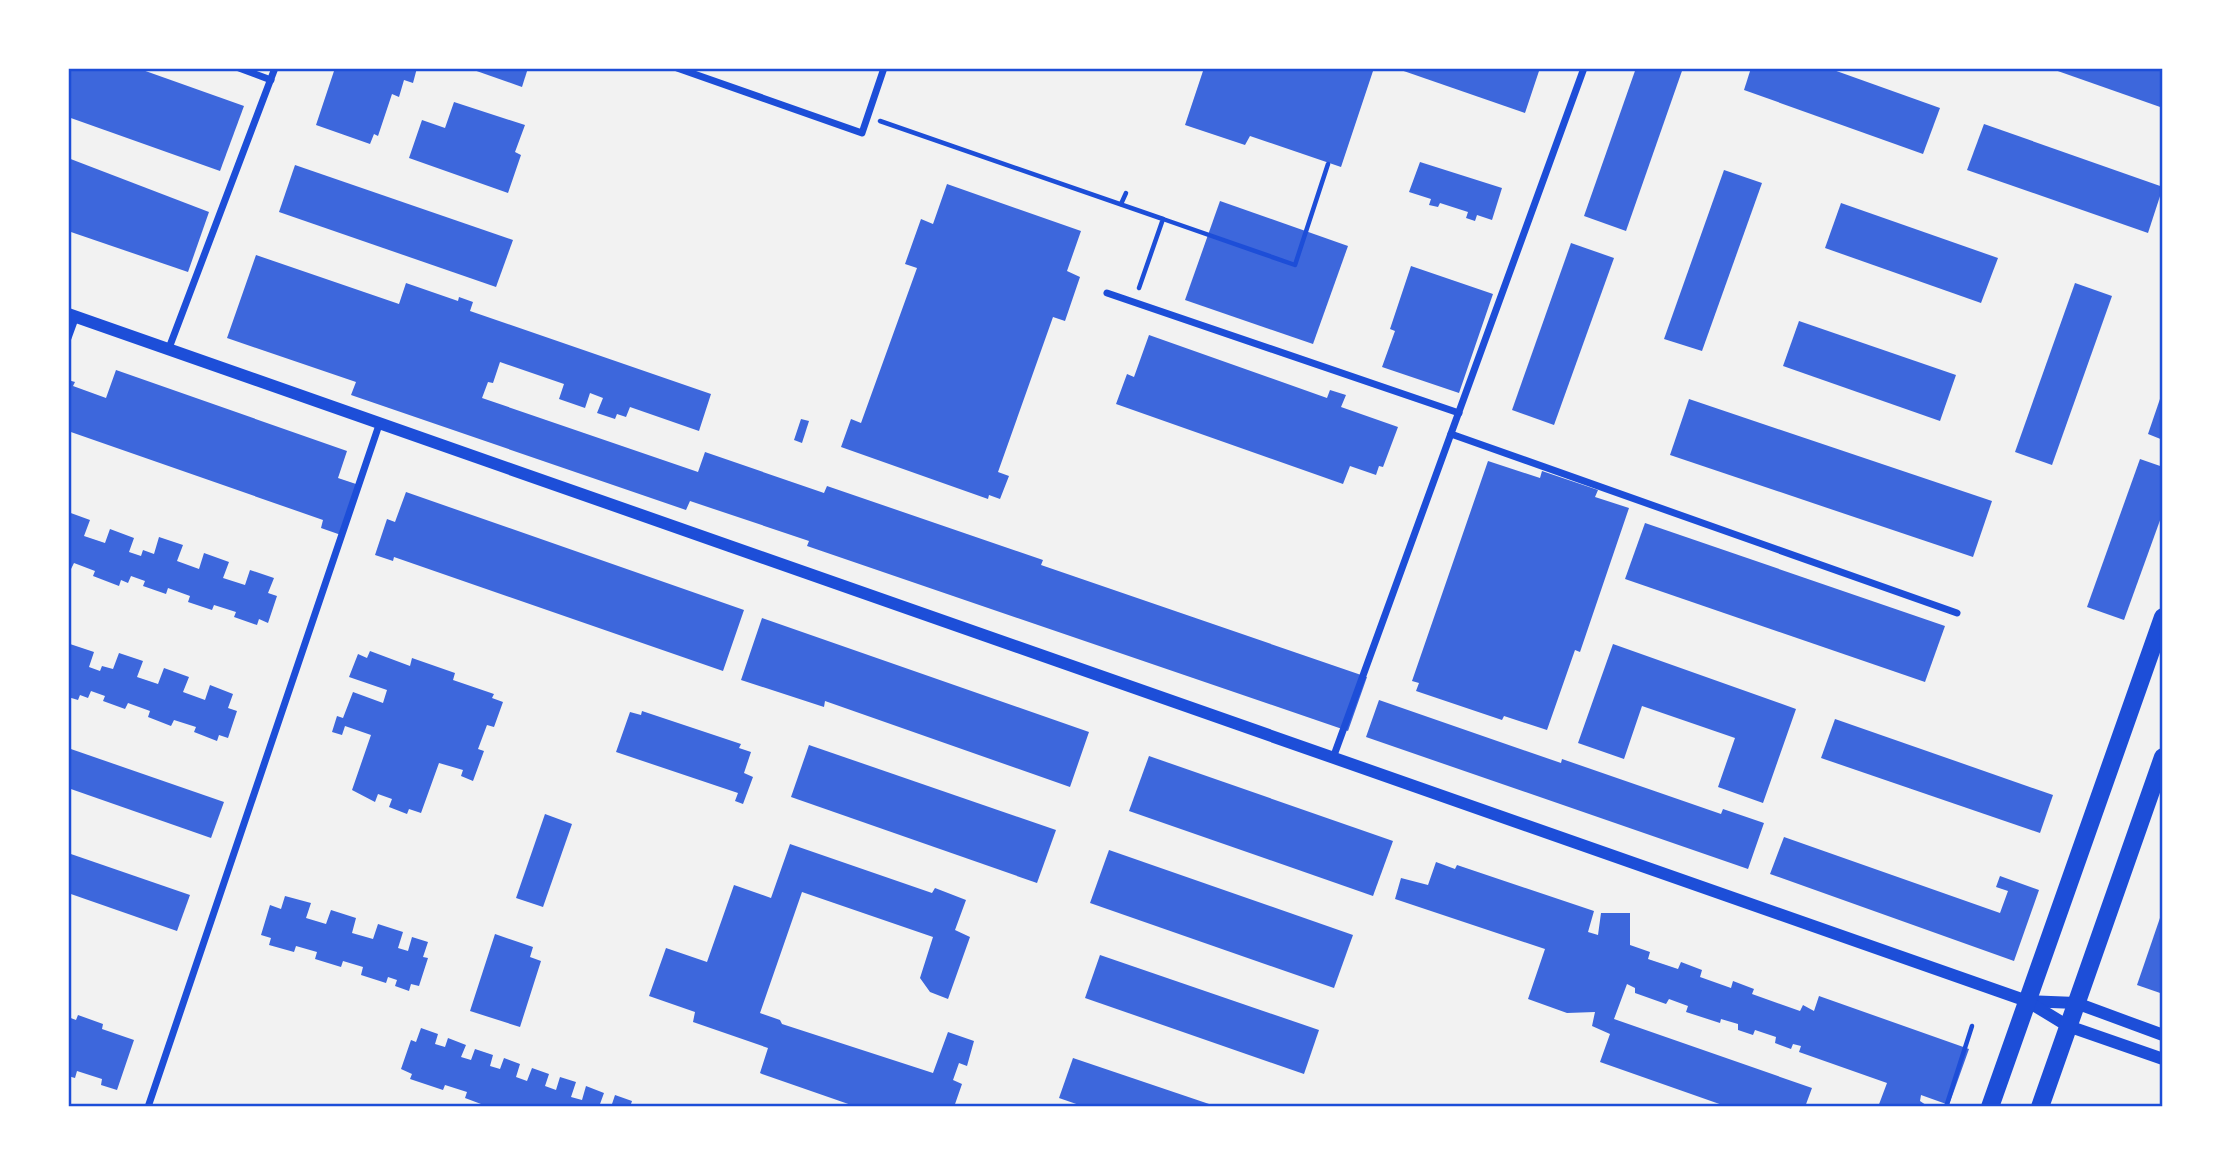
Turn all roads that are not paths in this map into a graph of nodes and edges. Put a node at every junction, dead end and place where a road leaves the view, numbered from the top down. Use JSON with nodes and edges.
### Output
{"nodes":[{"id":1,"x":239,"y":68,"type":"edge"},
{"id":2,"x":275,"y":68,"type":"edge"},
{"id":3,"x":677,"y":68,"type":"edge"},
{"id":4,"x":884,"y":68,"type":"edge"},
{"id":5,"x":1584,"y":68,"type":"edge"},
{"id":6,"x":271,"y":80,"type":"junction"},
{"id":7,"x":1107,"y":293,"type":"dead end"},
{"id":8,"x":72,"y":315,"type":"edge"},
{"id":9,"x":68,"y":338,"type":"edge"},
{"id":10,"x":169,"y":348,"type":"junction"},
{"id":11,"x":1459,"y":413,"type":"junction"},
{"id":12,"x":379,"y":425,"type":"junction"},
{"id":13,"x":1451,"y":435,"type":"junction"},
{"id":14,"x":1957,"y":613,"type":"dead end"},
{"id":15,"x":2163,"y":617,"type":"edge"},
{"id":16,"x":2163,"y":757,"type":"edge"},
{"id":17,"x":1332,"y":758,"type":"junction"},
{"id":18,"x":2027,"y":1001,"type":"junction"},
{"id":19,"x":2076,"y":1003,"type":"junction"},
{"id":20,"x":2068,"y":1026,"type":"junction"},
{"id":21,"x":2163,"y":1035,"type":"edge"},
{"id":22,"x":2163,"y":1059,"type":"edge"},
{"id":23,"x":148,"y":1107,"type":"edge"},
{"id":24,"x":1990,"y":1107,"type":"edge"},
{"id":25,"x":2040,"y":1107,"type":"edge"}],
"edges":[{"from":1,"to":6,"type":"street"},
{"from":2,"to":6,"type":"street"},
{"from":3,"to":4,"type":"street"},
{"from":5,"to":11,"type":"street"},
{"from":6,"to":10,"type":"street"},
{"from":7,"to":11,"type":"street"},
{"from":8,"to":9,"type":"street"},
{"from":8,"to":10,"type":"street"},
{"from":10,"to":12,"type":"street"},
{"from":11,"to":13,"type":"street"},
{"from":12,"to":17,"type":"street"},
{"from":12,"to":23,"type":"street"},
{"from":13,"to":14,"type":"street"},
{"from":13,"to":17,"type":"street"},
{"from":15,"to":18,"type":"main road"},
{"from":16,"to":19,"type":"main road"},
{"from":17,"to":18,"type":"street"},
{"from":18,"to":19,"type":"street"},
{"from":18,"to":20,"type":"street"},
{"from":18,"to":24,"type":"main road"},
{"from":19,"to":20,"type":"main road"},
{"from":19,"to":21,"type":"street"},
{"from":20,"to":22,"type":"street"},
{"from":20,"to":25,"type":"main road"}]}
